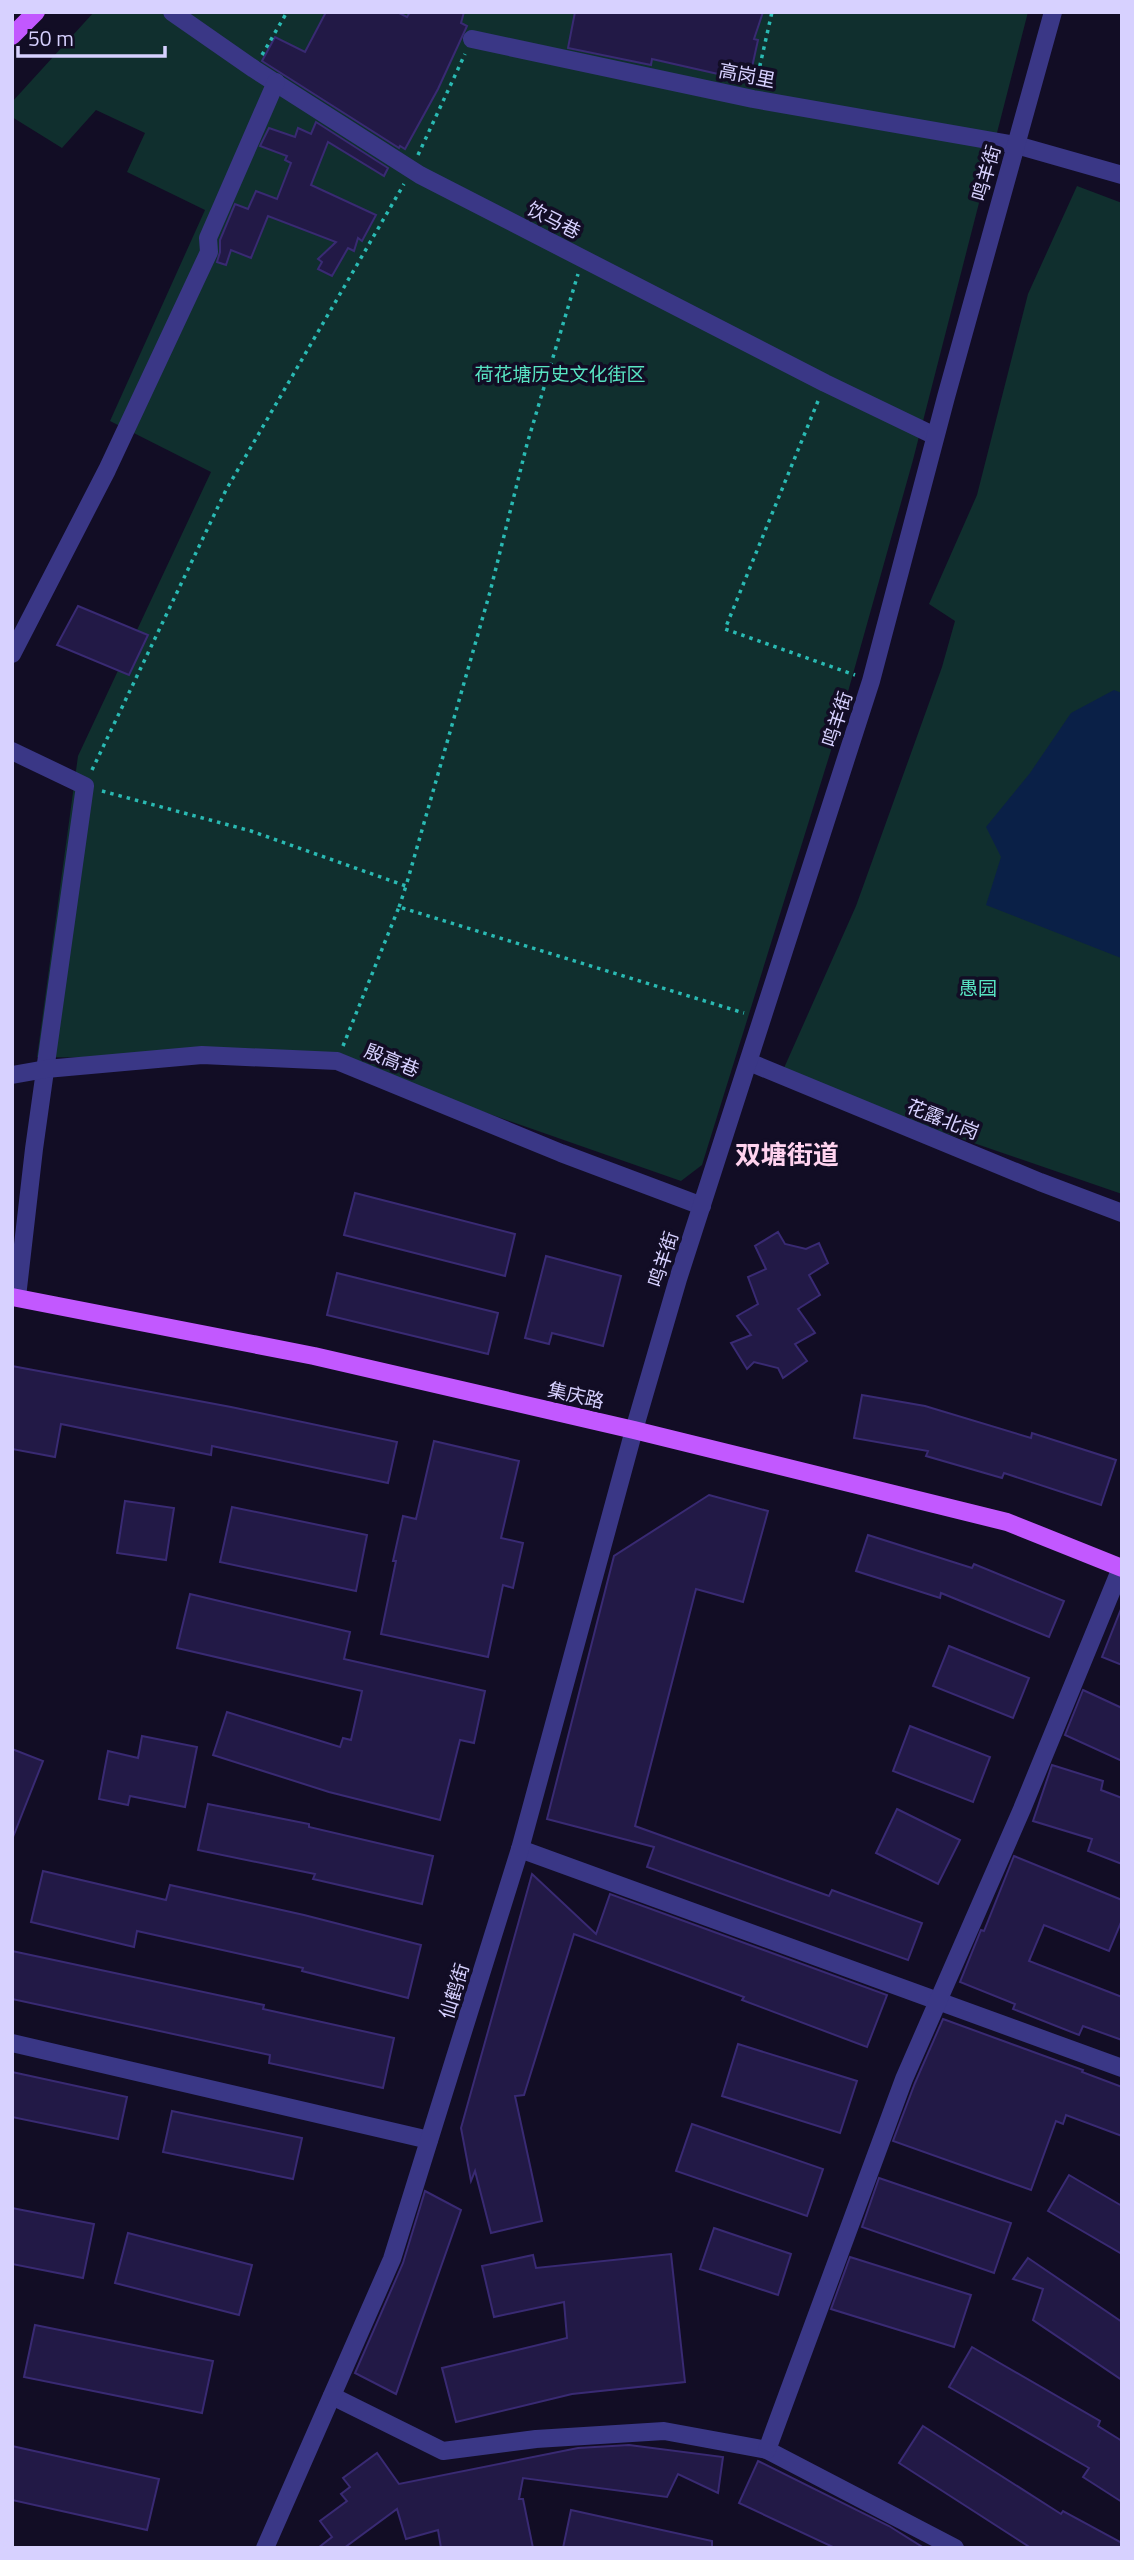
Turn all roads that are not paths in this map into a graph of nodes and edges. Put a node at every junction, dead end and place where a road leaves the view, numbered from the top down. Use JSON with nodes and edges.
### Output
{"nodes":[{"id":1,"x":36,"y":12,"type":"edge"},
{"id":2,"x":172,"y":12,"type":"edge"},
{"id":3,"x":1053,"y":12,"type":"edge"},
{"id":4,"x":12,"y":36,"type":"edge"},
{"id":5,"x":472,"y":39,"type":"road end"},
{"id":6,"x":276,"y":82,"type":"junction"},
{"id":7,"x":1016,"y":145,"type":"junction"},
{"id":8,"x":1122,"y":175,"type":"edge"},
{"id":9,"x":935,"y":436,"type":"junction"},
{"id":10,"x":12,"y":654,"type":"edge"},
{"id":11,"x":12,"y":751,"type":"edge"},
{"id":12,"x":749,"y":1062,"type":"junction"},
{"id":13,"x":46,"y":1069,"type":"junction"},
{"id":14,"x":12,"y":1075,"type":"edge"},
{"id":15,"x":702,"y":1206,"type":"junction"},
{"id":16,"x":1122,"y":1213,"type":"edge"},
{"id":17,"x":15,"y":1297,"type":"edge"},
{"id":18,"x":634,"y":1430,"type":"junction"},
{"id":19,"x":1121,"y":1568,"type":"edge"},
{"id":20,"x":520,"y":1849,"type":"junction"},
{"id":21,"x":938,"y":2002,"type":"junction"},
{"id":22,"x":12,"y":2043,"type":"edge"},
{"id":23,"x":1122,"y":2068,"type":"edge"},
{"id":24,"x":429,"y":2140,"type":"junction"},
{"id":25,"x":332,"y":2396,"type":"junction"},
{"id":26,"x":767,"y":2450,"type":"junction"},
{"id":27,"x":265,"y":2548,"type":"edge"},
{"id":28,"x":955,"y":2548,"type":"edge"}],
"edges":[{"from":1,"to":4,"type":"main road"},
{"from":2,"to":6,"type":"street","name":"饮马巷"},
{"from":3,"to":7,"type":"street","name":"鸣羊街"},
{"from":5,"to":7,"type":"street","name":"高岗里"},
{"from":6,"to":9,"type":"street","name":"饮马巷"},
{"from":6,"to":10,"type":"street"},
{"from":7,"to":8,"type":"street","name":"高岗里"},
{"from":7,"to":9,"type":"street","name":"鸣羊街"},
{"from":9,"to":12,"type":"street","name":"鸣羊街"},
{"from":11,"to":13,"type":"street"},
{"from":12,"to":15,"type":"street","name":"鸣羊街"},
{"from":12,"to":16,"type":"street","name":"花露北岗"},
{"from":13,"to":14,"type":"street","name":"殷高巷"},
{"from":13,"to":15,"type":"street","name":"殷高巷"},
{"from":13,"to":17,"type":"street"},
{"from":15,"to":18,"type":"street","name":"鸣羊街"},
{"from":17,"to":18,"type":"main road","name":"集庆路"},
{"from":18,"to":19,"type":"main road","name":"集庆路"},
{"from":18,"to":20,"type":"street","name":"仙鹤街"},
{"from":19,"to":21,"type":"street"},
{"from":20,"to":21,"type":"street"},
{"from":20,"to":24,"type":"street","name":"仙鹤街"},
{"from":21,"to":23,"type":"street"},
{"from":21,"to":26,"type":"street"},
{"from":22,"to":24,"type":"street"},
{"from":24,"to":25,"type":"street","name":"仙鹤街"},
{"from":25,"to":26,"type":"street"},
{"from":25,"to":27,"type":"street","name":"仙鹤街"},
{"from":26,"to":28,"type":"street"}]}
